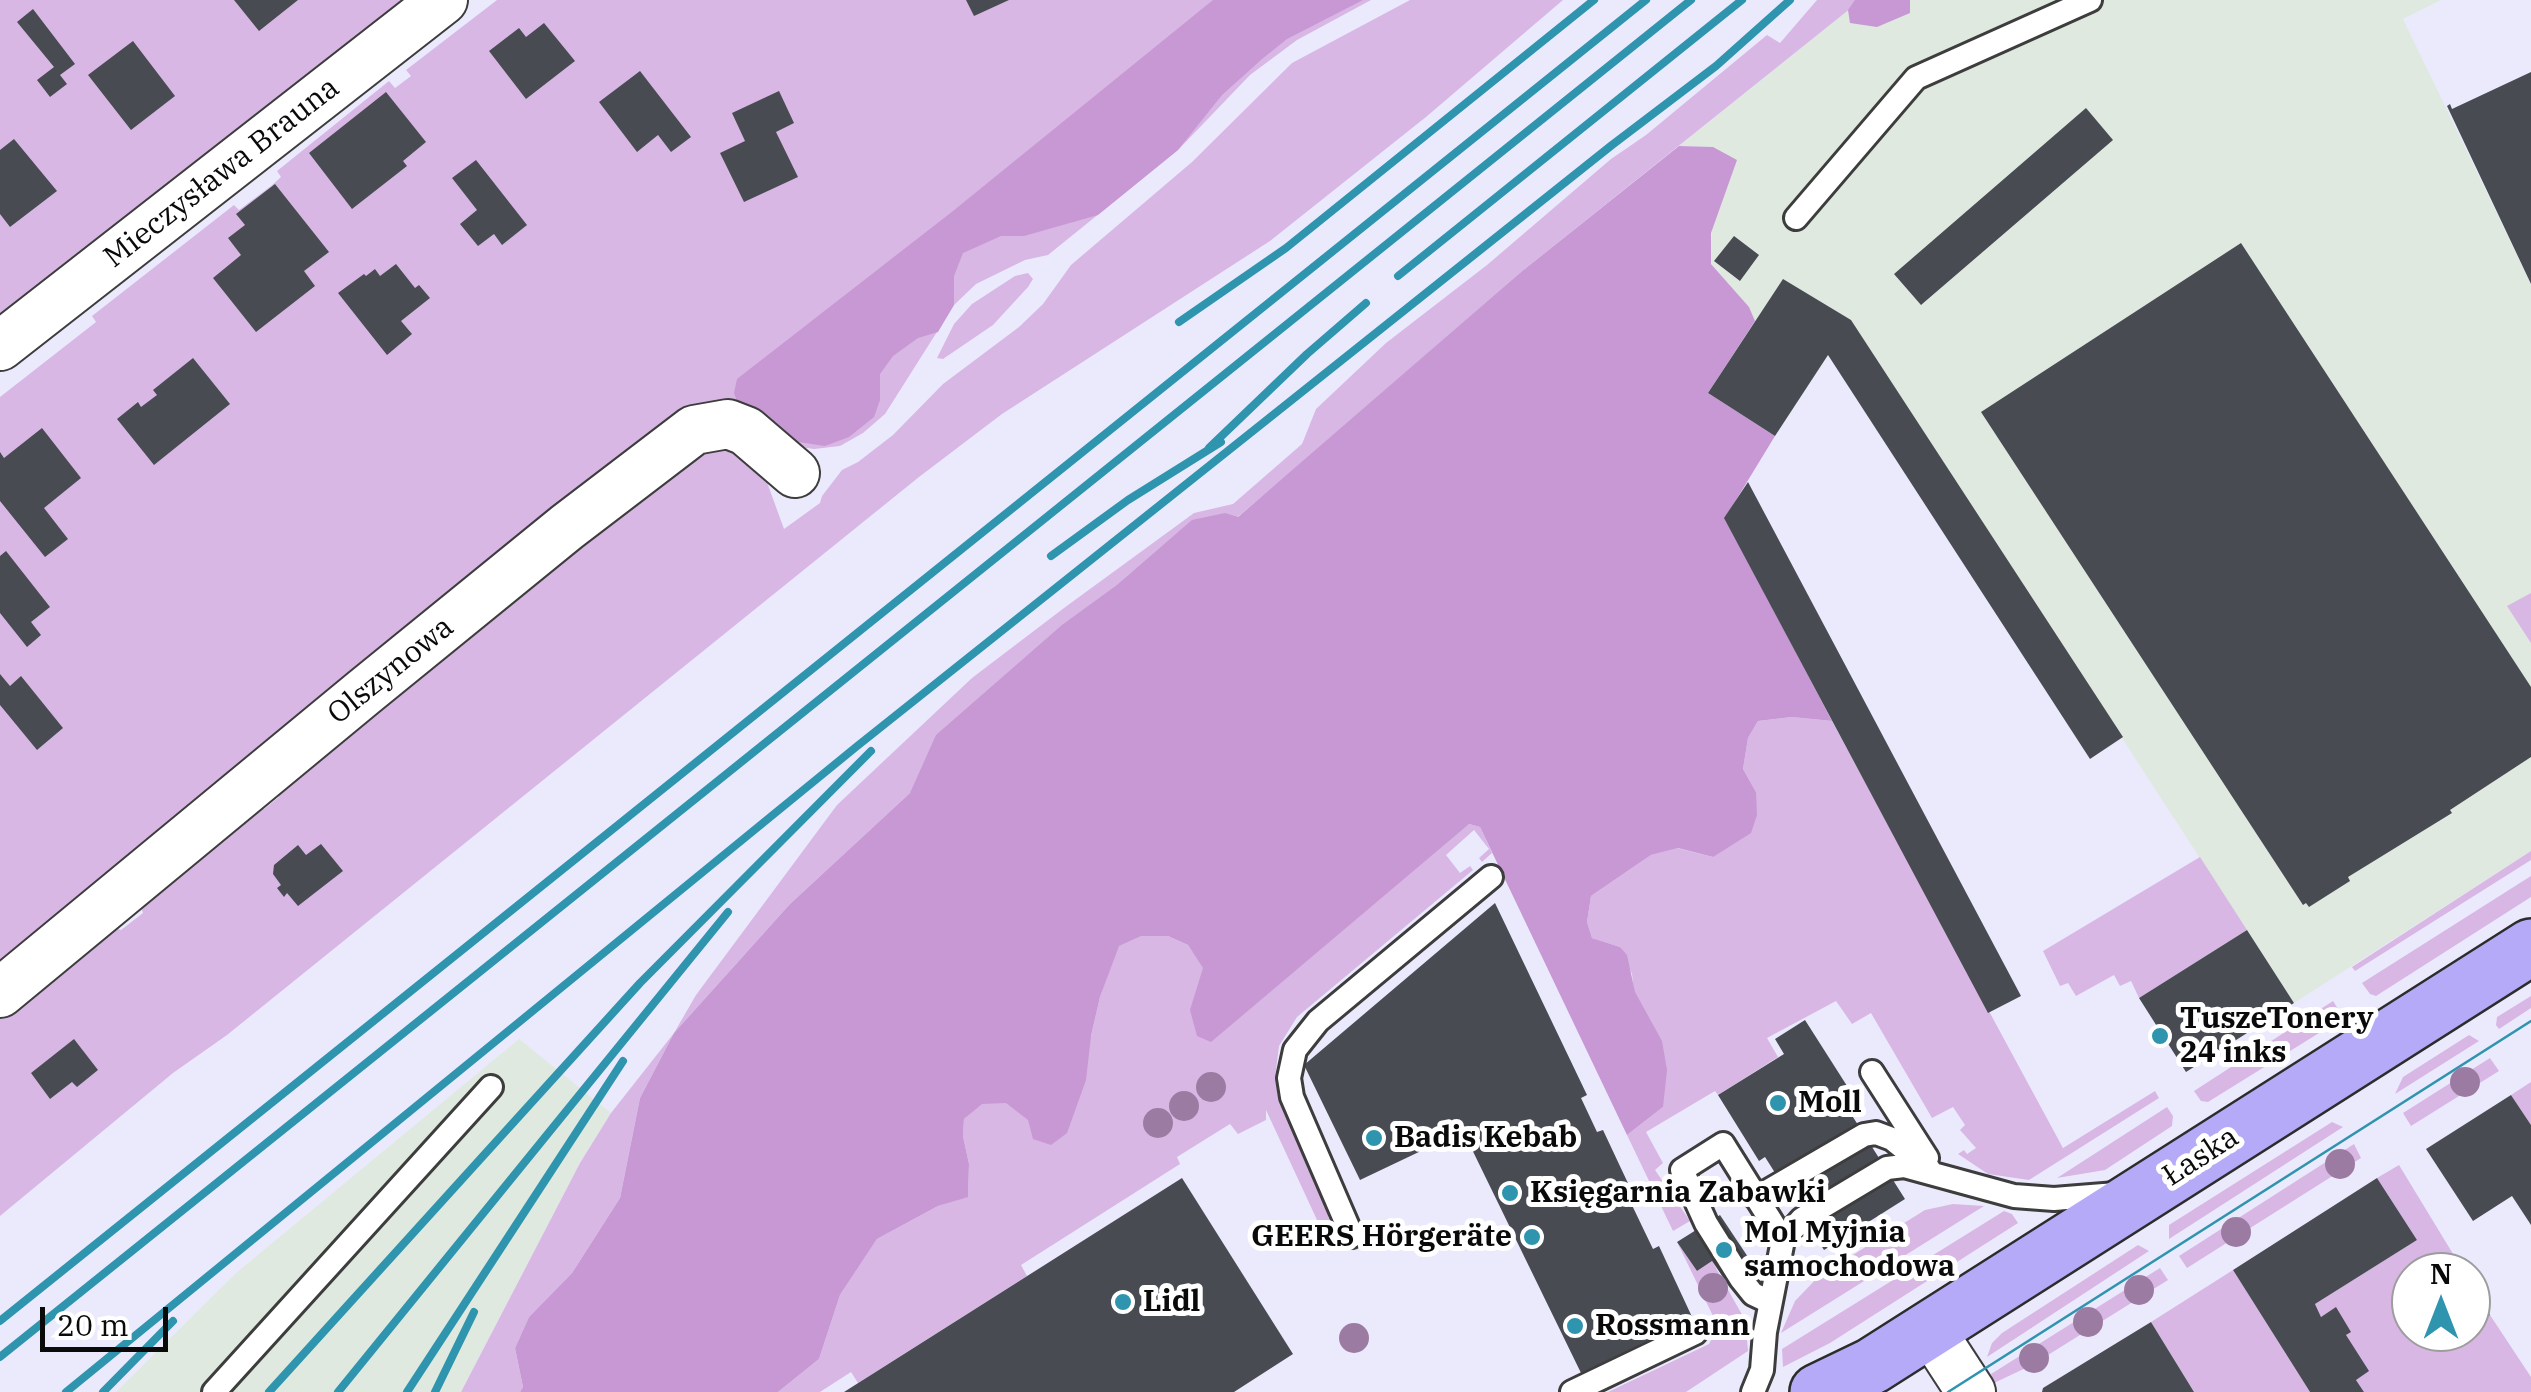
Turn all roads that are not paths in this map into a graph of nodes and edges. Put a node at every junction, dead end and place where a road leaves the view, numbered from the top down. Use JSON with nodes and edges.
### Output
{"nodes":[{"id":1,"x":443,"y":0,"type":"edge"},
{"id":2,"x":2090,"y":0,"type":"edge"},
{"id":3,"x":1796,"y":218,"type":"dead end"},
{"id":4,"x":0,"y":346,"type":"edge"},
{"id":5,"x":795,"y":473,"type":"dead end"},
{"id":6,"x":1491,"y":877,"type":"dead end"},
{"id":7,"x":2531,"y":947,"type":"edge"},
{"id":8,"x":0,"y":993,"type":"edge"},
{"id":9,"x":1872,"y":1072,"type":"dead end"},
{"id":10,"x":492,"y":1087,"type":"dead end"},
{"id":11,"x":1936,"y":1174,"type":"junction"},
{"id":12,"x":2148,"y":1191,"type":"junction"},
{"id":13,"x":1756,"y":1198,"type":"junction"},
{"id":14,"x":1352,"y":1236,"type":"dead end"},
{"id":15,"x":1783,"y":1240,"type":"junction"},
{"id":16,"x":1770,"y":1302,"type":"junction"},
{"id":17,"x":1930,"y":1329,"type":"junction"},
{"id":18,"x":1696,"y":1333,"type":"dead end"},
{"id":19,"x":1857,"y":1379,"type":"edge"},
{"id":20,"x":214,"y":1392,"type":"edge"},
{"id":21,"x":1572,"y":1392,"type":"edge"},
{"id":22,"x":1754,"y":1392,"type":"edge"},
{"id":23,"x":1818,"y":1392,"type":"edge"},
{"id":24,"x":1971,"y":1392,"type":"edge"}],
"edges":[{"from":1,"to":4,"type":"street","name":"Mieczysława Brauna"},
{"from":2,"to":3,"type":"lane"},
{"from":5,"to":8,"type":"street","name":"Olszynowa"},
{"from":6,"to":14,"type":"lane"},
{"from":7,"to":12,"type":"main road","name":"Łaska"},
{"from":9,"to":11,"type":"lane"},
{"from":10,"to":20,"type":"lane"},
{"from":11,"to":12,"type":"lane"},
{"from":11,"to":13,"type":"lane"},
{"from":11,"to":15,"type":"lane"},
{"from":12,"to":17,"type":"main road","name":"Łaska"},
{"from":13,"to":15,"type":"lane"},
{"from":13,"to":16,"type":"lane"},
{"from":15,"to":16,"type":"lane"},
{"from":16,"to":22,"type":"lane"},
{"from":17,"to":19,"type":"main road","name":"Łaska"},
{"from":17,"to":24,"type":"street"},
{"from":18,"to":21,"type":"lane"},
{"from":19,"to":23,"type":"main road","name":"Łaska"}]}
